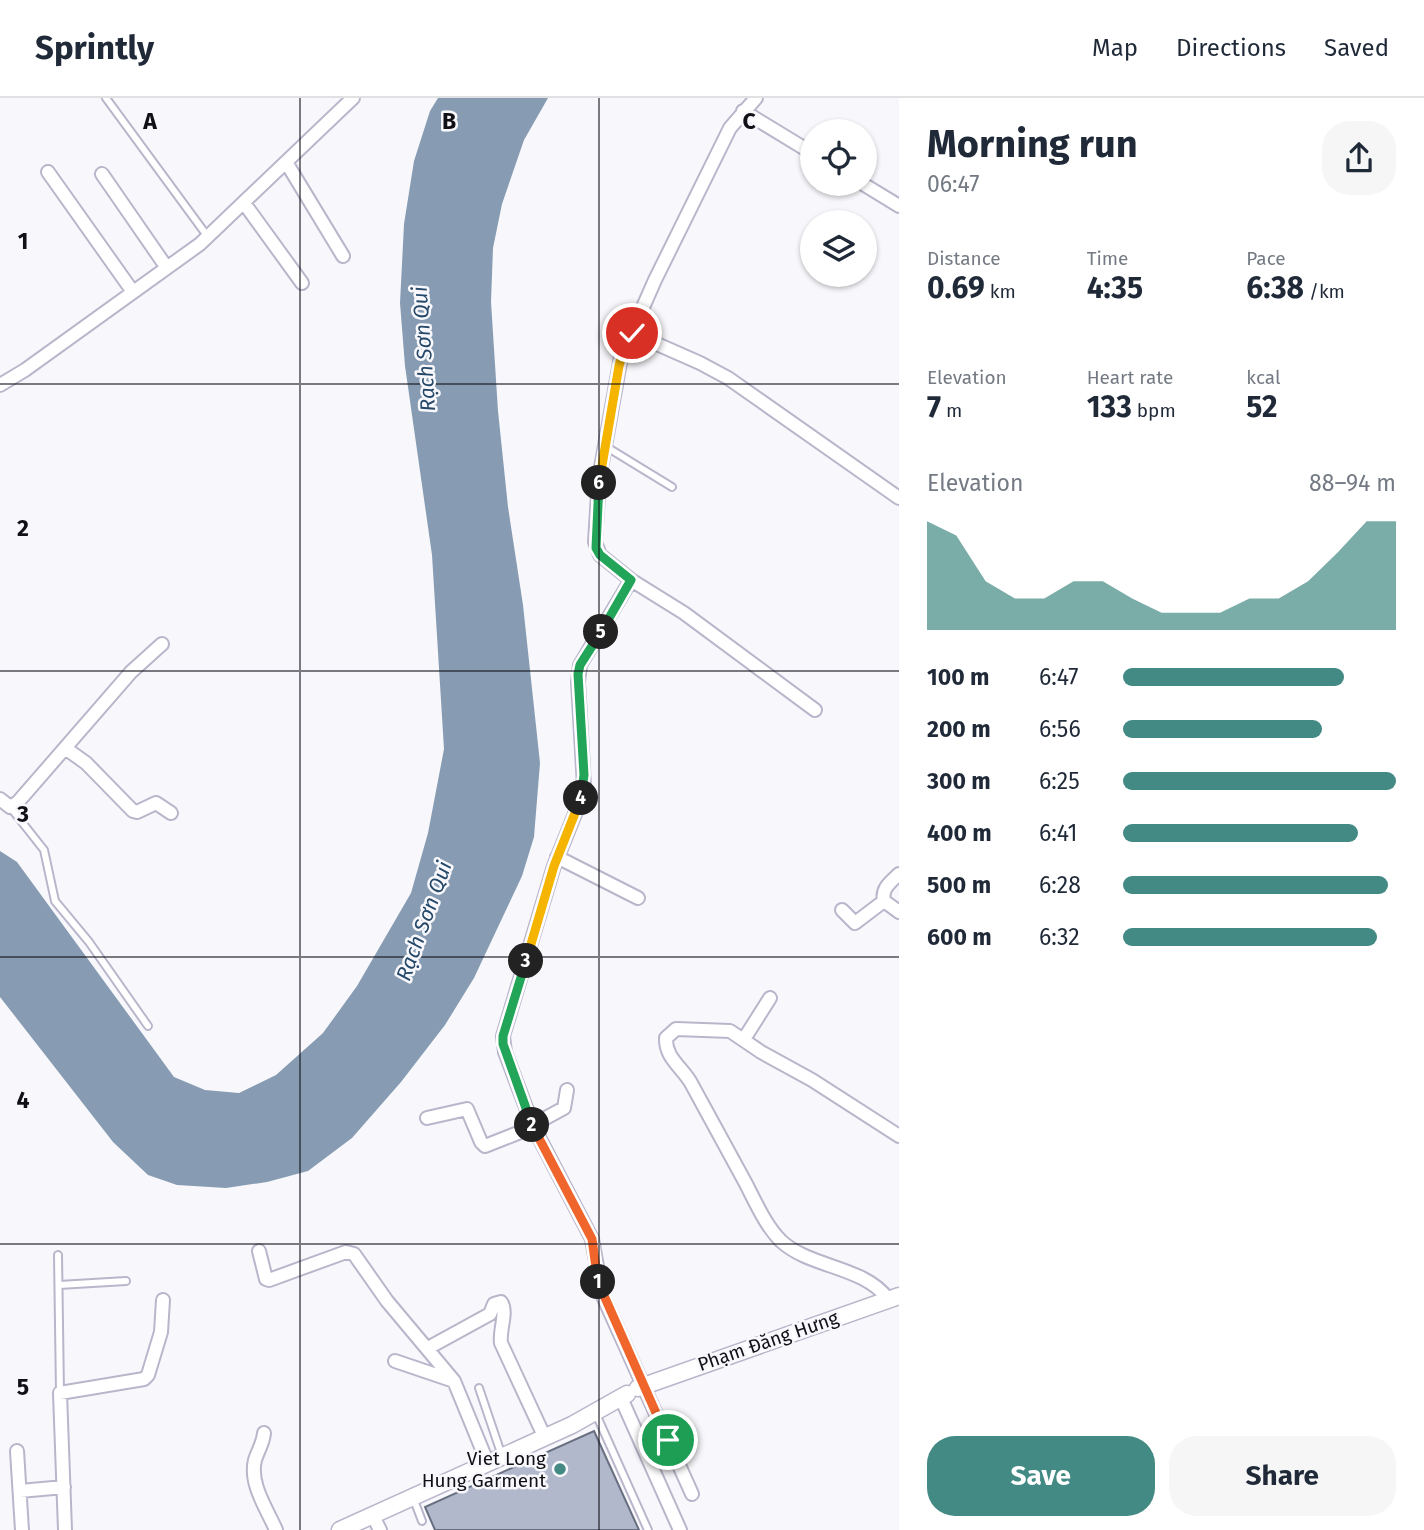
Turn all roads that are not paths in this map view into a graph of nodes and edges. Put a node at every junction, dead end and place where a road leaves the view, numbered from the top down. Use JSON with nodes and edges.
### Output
{"nodes":[{"id":1,"x":106,"y":98,"type":"edge"},
{"id":2,"x":354,"y":98,"type":"edge"},
{"id":3,"x":756,"y":98,"type":"edge"},
{"id":4,"x":743,"y":111,"type":"junction"},
{"id":5,"x":800,"y":146,"type":"edge"},
{"id":6,"x":286,"y":162,"type":"junction"},
{"id":7,"x":48,"y":172,"type":"dead end"},
{"id":8,"x":102,"y":174,"type":"dead end"},
{"id":9,"x":877,"y":193,"type":"edge"},
{"id":10,"x":244,"y":203,"type":"junction"},
{"id":11,"x":899,"y":206,"type":"edge"},
{"id":12,"x":208,"y":237,"type":"junction"},
{"id":13,"x":343,"y":256,"type":"dead end"},
{"id":14,"x":167,"y":268,"type":"junction"},
{"id":15,"x":302,"y":283,"type":"dead end"},
{"id":16,"x":134,"y":292,"type":"junction"},
{"id":17,"x":632,"y":333,"type":"junction"},
{"id":18,"x":0,"y":385,"type":"edge"},
{"id":19,"x":605,"y":446,"type":"junction"},
{"id":20,"x":673,"y":487,"type":"dead end"},
{"id":21,"x":899,"y":498,"type":"edge"},
{"id":22,"x":631,"y":580,"type":"junction"},
{"id":23,"x":162,"y":644,"type":"dead end"},
{"id":24,"x":815,"y":710,"type":"dead end"},
{"id":25,"x":65,"y":748,"type":"junction"},
{"id":26,"x":5,"y":803,"type":"edge"},
{"id":27,"x":171,"y":813,"type":"dead end"},
{"id":28,"x":557,"y":858,"type":"junction"},
{"id":29,"x":899,"y":874,"type":"edge"},
{"id":30,"x":638,"y":898,"type":"dead end"},
{"id":31,"x":884,"y":901,"type":"junction"},
{"id":32,"x":842,"y":909,"type":"dead end"},
{"id":33,"x":899,"y":912,"type":"edge"},
{"id":34,"x":770,"y":998,"type":"dead end"},
{"id":35,"x":148,"y":1026,"type":"dead end"},
{"id":36,"x":744,"y":1039,"type":"junction"},
{"id":37,"x":567,"y":1090,"type":"dead end"},
{"id":38,"x":427,"y":1118,"type":"dead end"},
{"id":39,"x":526,"y":1129,"type":"junction"},
{"id":40,"x":899,"y":1136,"type":"edge"},
{"id":41,"x":259,"y":1251,"type":"dead end"},
{"id":42,"x":58,"y":1255,"type":"dead end"},
{"id":43,"x":126,"y":1281,"type":"dead end"},
{"id":44,"x":59,"y":1285,"type":"junction"},
{"id":45,"x":893,"y":1297,"type":"edge"},
{"id":46,"x":163,"y":1300,"type":"dead end"},
{"id":47,"x":428,"y":1348,"type":"junction"},
{"id":48,"x":395,"y":1361,"type":"dead end"},
{"id":49,"x":454,"y":1381,"type":"junction"},
{"id":50,"x":479,"y":1388,"type":"dead end"},
{"id":51,"x":632,"y":1391,"type":"junction"},
{"id":52,"x":60,"y":1393,"type":"junction"},
{"id":53,"x":595,"y":1412,"type":"junction"},
{"id":54,"x":264,"y":1433,"type":"dead end"},
{"id":55,"x":545,"y":1438,"type":"junction"},
{"id":56,"x":17,"y":1451,"type":"dead end"},
{"id":57,"x":495,"y":1460,"type":"junction"},
{"id":58,"x":64,"y":1487,"type":"junction"},
{"id":59,"x":20,"y":1491,"type":"junction"},
{"id":60,"x":692,"y":1494,"type":"dead end"},
{"id":61,"x":413,"y":1498,"type":"junction"},
{"id":62,"x":422,"y":1521,"type":"dead end"},
{"id":63,"x":376,"y":1523,"type":"edge"},
{"id":64,"x":22,"y":1530,"type":"edge"},
{"id":65,"x":65,"y":1530,"type":"edge"},
{"id":66,"x":276,"y":1530,"type":"edge"},
{"id":67,"x":340,"y":1530,"type":"edge"},
{"id":68,"x":648,"y":1530,"type":"edge"},
{"id":69,"x":680,"y":1530,"type":"edge"}],
"edges":[{"from":1,"to":12,"type":"lane"},
{"from":2,"to":6,"type":"street"},
{"from":3,"to":4,"type":"street"},
{"from":4,"to":5,"type":"street"},
{"from":4,"to":17,"type":"street"},
{"from":6,"to":10,"type":"street"},
{"from":6,"to":13,"type":"street"},
{"from":7,"to":16,"type":"street"},
{"from":8,"to":14,"type":"street"},
{"from":9,"to":11,"type":"street"},
{"from":10,"to":12,"type":"street"},
{"from":10,"to":15,"type":"street"},
{"from":12,"to":14,"type":"street"},
{"from":14,"to":16,"type":"street"},
{"from":16,"to":18,"type":"street"},
{"from":17,"to":19,"type":"street"},
{"from":17,"to":21,"type":"street"},
{"from":19,"to":20,"type":"lane"},
{"from":19,"to":22,"type":"street"},
{"from":22,"to":24,"type":"street"},
{"from":22,"to":28,"type":"street"},
{"from":23,"to":25,"type":"street"},
{"from":25,"to":26,"type":"street"},
{"from":25,"to":27,"type":"street"},
{"from":26,"to":35,"type":"lane"},
{"from":28,"to":30,"type":"street"},
{"from":28,"to":39,"type":"street"},
{"from":29,"to":31,"type":"street"},
{"from":31,"to":32,"type":"street"},
{"from":31,"to":33,"type":"street"},
{"from":34,"to":36,"type":"street"},
{"from":36,"to":40,"type":"street"},
{"from":36,"to":45,"type":"street"},
{"from":37,"to":39,"type":"street"},
{"from":38,"to":39,"type":"street"},
{"from":39,"to":51,"type":"street"},
{"from":41,"to":47,"type":"street"},
{"from":42,"to":44,"type":"lane"},
{"from":43,"to":44,"type":"lane"},
{"from":44,"to":52,"type":"lane"},
{"from":45,"to":51,"type":"street","name":"Phạm Đăng Hưng"},
{"from":46,"to":52,"type":"street"},
{"from":47,"to":49,"type":"street"},
{"from":47,"to":55,"type":"street"},
{"from":48,"to":49,"type":"street"},
{"from":49,"to":57,"type":"street"},
{"from":50,"to":57,"type":"lane"},
{"from":51,"to":53,"type":"street","name":"Phạm Đăng Hưng"},
{"from":51,"to":60,"type":"street"},
{"from":51,"to":69,"type":"street"},
{"from":52,"to":58,"type":"street"},
{"from":53,"to":55,"type":"street","name":"Phạm Đăng Hưng"},
{"from":53,"to":68,"type":"lane"},
{"from":54,"to":66,"type":"street"},
{"from":55,"to":57,"type":"street","name":"Phạm Đăng Hưng"},
{"from":56,"to":59,"type":"street"},
{"from":57,"to":61,"type":"street","name":"Phạm Đăng Hưng"},
{"from":58,"to":59,"type":"street"},
{"from":58,"to":65,"type":"street"},
{"from":59,"to":64,"type":"street"},
{"from":61,"to":62,"type":"lane"},
{"from":61,"to":63,"type":"street","name":"Phạm Đăng Hưng"},
{"from":63,"to":67,"type":"street","name":"Phạm Đăng Hưng"}]}
